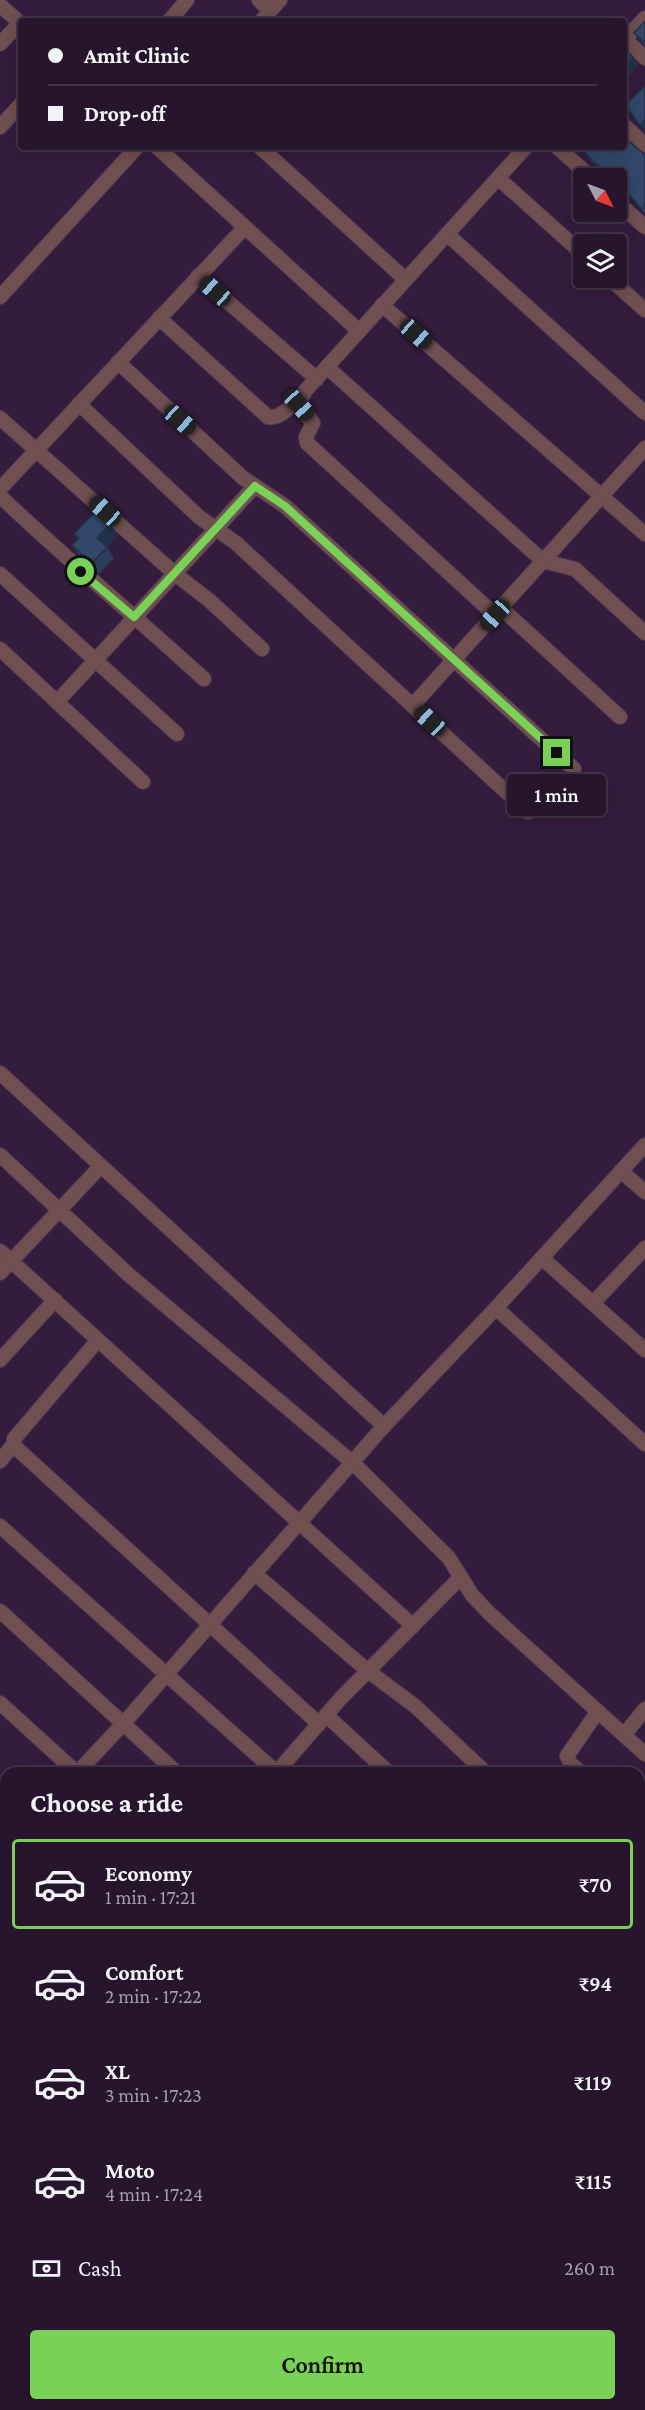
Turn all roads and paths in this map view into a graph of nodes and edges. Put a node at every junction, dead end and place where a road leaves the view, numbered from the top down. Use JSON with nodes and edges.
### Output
{"nodes":[{"id":1,"x":187,"y":0,"type":"edge"},
{"id":2,"x":259,"y":0,"type":"edge"},
{"id":3,"x":280,"y":0,"type":"edge"},
{"id":4,"x":0,"y":5,"type":"edge"},
{"id":5,"x":266,"y":16,"type":"edge"},
{"id":6,"x":172,"y":18,"type":"edge"},
{"id":7,"x":645,"y":18,"type":"edge"},
{"id":8,"x":18,"y":21,"type":"edge"},
{"id":9,"x":18,"y":25,"type":"edge"},
{"id":10,"x":627,"y":37,"type":"edge"},
{"id":11,"x":627,"y":41,"type":"edge"},
{"id":12,"x":0,"y":44,"type":"edge"},
{"id":13,"x":645,"y":58,"type":"edge"},
{"id":14,"x":18,"y":107,"type":"edge"},
{"id":15,"x":0,"y":127,"type":"edge"},
{"id":16,"x":627,"y":128,"type":"edge"},
{"id":17,"x":645,"y":145,"type":"edge"},
{"id":18,"x":133,"y":150,"type":"edge"},
{"id":19,"x":160,"y":150,"type":"edge"},
{"id":20,"x":263,"y":150,"type":"edge"},
{"id":21,"x":523,"y":150,"type":"edge"},
{"id":22,"x":560,"y":150,"type":"edge"},
{"id":23,"x":581,"y":168,"type":"edge"},
{"id":24,"x":498,"y":178,"type":"junction"},
{"id":25,"x":627,"y":211,"type":"edge"},
{"id":26,"x":244,"y":226,"type":"junction"},
{"id":27,"x":645,"y":227,"type":"edge"},
{"id":28,"x":447,"y":234,"type":"junction"},
{"id":29,"x":573,"y":245,"type":"edge"},
{"id":30,"x":198,"y":276,"type":"junction"},
{"id":31,"x":405,"y":279,"type":"junction"},
{"id":32,"x":620,"y":288,"type":"edge"},
{"id":33,"x":0,"y":297,"type":"edge"},
{"id":34,"x":382,"y":305,"type":"junction"},
{"id":35,"x":645,"y":310,"type":"edge"},
{"id":36,"x":159,"y":318,"type":"junction"},
{"id":37,"x":359,"y":331,"type":"junction"},
{"id":38,"x":118,"y":363,"type":"junction"},
{"id":39,"x":327,"y":367,"type":"junction"},
{"id":40,"x":317,"y":379,"type":"junction"},
{"id":41,"x":300,"y":399,"type":"junction"},
{"id":42,"x":79,"y":404,"type":"junction"},
{"id":43,"x":645,"y":413,"type":"edge"},
{"id":44,"x":0,"y":418,"type":"edge"},
{"id":45,"x":645,"y":448,"type":"edge"},
{"id":46,"x":36,"y":450,"type":"junction"},
{"id":47,"x":255,"y":486,"type":"junction"},
{"id":48,"x":0,"y":489,"type":"edge"},
{"id":49,"x":0,"y":496,"type":"edge"},
{"id":50,"x":602,"y":496,"type":"junction"},
{"id":51,"x":217,"y":529,"type":"junction"},
{"id":52,"x":645,"y":534,"type":"edge"},
{"id":53,"x":543,"y":561,"type":"junction"},
{"id":54,"x":174,"y":573,"type":"junction"},
{"id":55,"x":0,"y":574,"type":"edge"},
{"id":56,"x":498,"y":611,"type":"junction"},
{"id":57,"x":134,"y":617,"type":"junction"},
{"id":58,"x":645,"y":633,"type":"edge"},
{"id":59,"x":0,"y":649,"type":"edge"},
{"id":60,"x":262,"y":649,"type":"dead end"},
{"id":61,"x":95,"y":660,"type":"junction"},
{"id":62,"x":454,"y":660,"type":"junction"},
{"id":63,"x":204,"y":679,"type":"dead end"},
{"id":64,"x":57,"y":702,"type":"junction"},
{"id":65,"x":413,"y":705,"type":"junction"},
{"id":66,"x":621,"y":717,"type":"dead end"},
{"id":67,"x":177,"y":734,"type":"dead end"},
{"id":68,"x":574,"y":769,"type":"dead end"},
{"id":69,"x":143,"y":782,"type":"dead end"},
{"id":70,"x":528,"y":812,"type":"dead end"},
{"id":71,"x":0,"y":1073,"type":"edge"},
{"id":72,"x":645,"y":1145,"type":"edge"},
{"id":73,"x":0,"y":1155,"type":"edge"},
{"id":74,"x":100,"y":1166,"type":"junction"},
{"id":75,"x":621,"y":1171,"type":"junction"},
{"id":76,"x":645,"y":1192,"type":"edge"},
{"id":77,"x":59,"y":1210,"type":"junction"},
{"id":78,"x":645,"y":1248,"type":"edge"},
{"id":79,"x":0,"y":1251,"type":"edge"},
{"id":80,"x":542,"y":1258,"type":"junction"},
{"id":81,"x":11,"y":1261,"type":"junction"},
{"id":82,"x":0,"y":1273,"type":"edge"},
{"id":83,"x":55,"y":1300,"type":"junction"},
{"id":84,"x":593,"y":1303,"type":"junction"},
{"id":85,"x":496,"y":1308,"type":"junction"},
{"id":86,"x":99,"y":1340,"type":"junction"},
{"id":87,"x":645,"y":1350,"type":"edge"},
{"id":88,"x":0,"y":1360,"type":"edge"},
{"id":89,"x":384,"y":1426,"type":"junction"},
{"id":90,"x":645,"y":1444,"type":"edge"},
{"id":91,"x":13,"y":1445,"type":"junction"},
{"id":92,"x":0,"y":1461,"type":"edge"},
{"id":93,"x":353,"y":1463,"type":"junction"},
{"id":94,"x":300,"y":1522,"type":"junction"},
{"id":95,"x":0,"y":1526,"type":"edge"},
{"id":96,"x":254,"y":1573,"type":"junction"},
{"id":97,"x":461,"y":1577,"type":"junction"},
{"id":98,"x":0,"y":1611,"type":"edge"},
{"id":99,"x":211,"y":1623,"type":"junction"},
{"id":100,"x":413,"y":1626,"type":"junction"},
{"id":101,"x":368,"y":1671,"type":"junction"},
{"id":102,"x":167,"y":1674,"type":"junction"},
{"id":103,"x":0,"y":1703,"type":"edge"},
{"id":104,"x":645,"y":1709,"type":"edge"},
{"id":105,"x":598,"y":1711,"type":"junction"},
{"id":106,"x":322,"y":1720,"type":"junction"},
{"id":107,"x":123,"y":1724,"type":"junction"},
{"id":108,"x":624,"y":1735,"type":"junction"},
{"id":109,"x":645,"y":1754,"type":"edge"},
{"id":110,"x":70,"y":1767,"type":"edge"},
{"id":111,"x":83,"y":1767,"type":"edge"},
{"id":112,"x":170,"y":1767,"type":"edge"},
{"id":113,"x":269,"y":1767,"type":"edge"},
{"id":114,"x":281,"y":1767,"type":"edge"},
{"id":115,"x":381,"y":1767,"type":"edge"},
{"id":116,"x":479,"y":1767,"type":"edge"},
{"id":117,"x":574,"y":1767,"type":"edge"}],
"edges":[{"from":1,"to":6,"type":"street"},
{"from":2,"to":5,"type":"street"},
{"from":3,"to":5,"type":"street"},
{"from":4,"to":8,"type":"street"},
{"from":7,"to":10,"type":"street"},
{"from":9,"to":12,"type":"street"},
{"from":11,"to":13,"type":"street"},
{"from":14,"to":15,"type":"street"},
{"from":16,"to":17,"type":"street"},
{"from":18,"to":33,"type":"street"},
{"from":19,"to":26,"type":"street"},
{"from":20,"to":31,"type":"street"},
{"from":21,"to":24,"type":"street"},
{"from":22,"to":23,"type":"street"},
{"from":24,"to":28,"type":"street"},
{"from":24,"to":29,"type":"street"},
{"from":25,"to":27,"type":"street"},
{"from":26,"to":30,"type":"street"},
{"from":26,"to":37,"type":"street"},
{"from":28,"to":31,"type":"street"},
{"from":28,"to":43,"type":"street"},
{"from":30,"to":36,"type":"street"},
{"from":30,"to":40,"type":"street"},
{"from":31,"to":34,"type":"street"},
{"from":32,"to":35,"type":"street"},
{"from":34,"to":37,"type":"street"},
{"from":34,"to":50,"type":"street"},
{"from":36,"to":38,"type":"street"},
{"from":36,"to":41,"type":"street"},
{"from":37,"to":39,"type":"street"},
{"from":38,"to":42,"type":"street"},
{"from":38,"to":47,"type":"street"},
{"from":39,"to":40,"type":"street"},
{"from":39,"to":53,"type":"street"},
{"from":40,"to":41,"type":"street"},
{"from":41,"to":56,"type":"street"},
{"from":42,"to":46,"type":"street"},
{"from":42,"to":51,"type":"street"},
{"from":44,"to":46,"type":"street"},
{"from":45,"to":50,"type":"street"},
{"from":46,"to":48,"type":"street"},
{"from":46,"to":54,"type":"street"},
{"from":47,"to":51,"type":"street"},
{"from":47,"to":62,"type":"street"},
{"from":49,"to":57,"type":"street"},
{"from":50,"to":52,"type":"street"},
{"from":50,"to":53,"type":"street"},
{"from":51,"to":54,"type":"street"},
{"from":51,"to":65,"type":"street"},
{"from":53,"to":56,"type":"street"},
{"from":53,"to":58,"type":"street"},
{"from":54,"to":57,"type":"street"},
{"from":54,"to":60,"type":"street"},
{"from":55,"to":61,"type":"street"},
{"from":56,"to":62,"type":"street"},
{"from":56,"to":66,"type":"street"},
{"from":57,"to":61,"type":"street"},
{"from":57,"to":63,"type":"street"},
{"from":59,"to":64,"type":"street"},
{"from":61,"to":64,"type":"street"},
{"from":61,"to":67,"type":"street"},
{"from":62,"to":65,"type":"street"},
{"from":62,"to":68,"type":"street"},
{"from":64,"to":69,"type":"street"},
{"from":65,"to":70,"type":"street"},
{"from":71,"to":74,"type":"street"},
{"from":72,"to":75,"type":"street"},
{"from":73,"to":77,"type":"street"},
{"from":74,"to":77,"type":"street"},
{"from":74,"to":89,"type":"street"},
{"from":75,"to":76,"type":"street"},
{"from":75,"to":80,"type":"street"},
{"from":77,"to":81,"type":"street"},
{"from":77,"to":93,"type":"street"},
{"from":78,"to":84,"type":"street"},
{"from":79,"to":81,"type":"street"},
{"from":80,"to":84,"type":"street"},
{"from":80,"to":85,"type":"street"},
{"from":81,"to":82,"type":"street"},
{"from":81,"to":83,"type":"street"},
{"from":83,"to":86,"type":"street"},
{"from":83,"to":88,"type":"street"},
{"from":84,"to":87,"type":"street"},
{"from":85,"to":89,"type":"street"},
{"from":85,"to":90,"type":"street"},
{"from":86,"to":91,"type":"street"},
{"from":86,"to":94,"type":"street"},
{"from":89,"to":93,"type":"street"},
{"from":91,"to":92,"type":"street"},
{"from":91,"to":99,"type":"street"},
{"from":93,"to":94,"type":"street"},
{"from":93,"to":97,"type":"street"},
{"from":94,"to":96,"type":"street"},
{"from":94,"to":100,"type":"street"},
{"from":95,"to":102,"type":"street"},
{"from":96,"to":99,"type":"street"},
{"from":96,"to":101,"type":"street"},
{"from":97,"to":100,"type":"street"},
{"from":97,"to":105,"type":"street"},
{"from":98,"to":107,"type":"street"},
{"from":99,"to":102,"type":"street"},
{"from":99,"to":106,"type":"street"},
{"from":100,"to":101,"type":"street"},
{"from":101,"to":106,"type":"street"},
{"from":101,"to":116,"type":"street"},
{"from":102,"to":107,"type":"street"},
{"from":102,"to":113,"type":"street"},
{"from":103,"to":110,"type":"street"},
{"from":104,"to":108,"type":"street"},
{"from":105,"to":108,"type":"street"},
{"from":105,"to":117,"type":"street"},
{"from":106,"to":114,"type":"street"},
{"from":106,"to":115,"type":"street"},
{"from":107,"to":111,"type":"street"},
{"from":107,"to":112,"type":"street"},
{"from":108,"to":109,"type":"street"}]}
